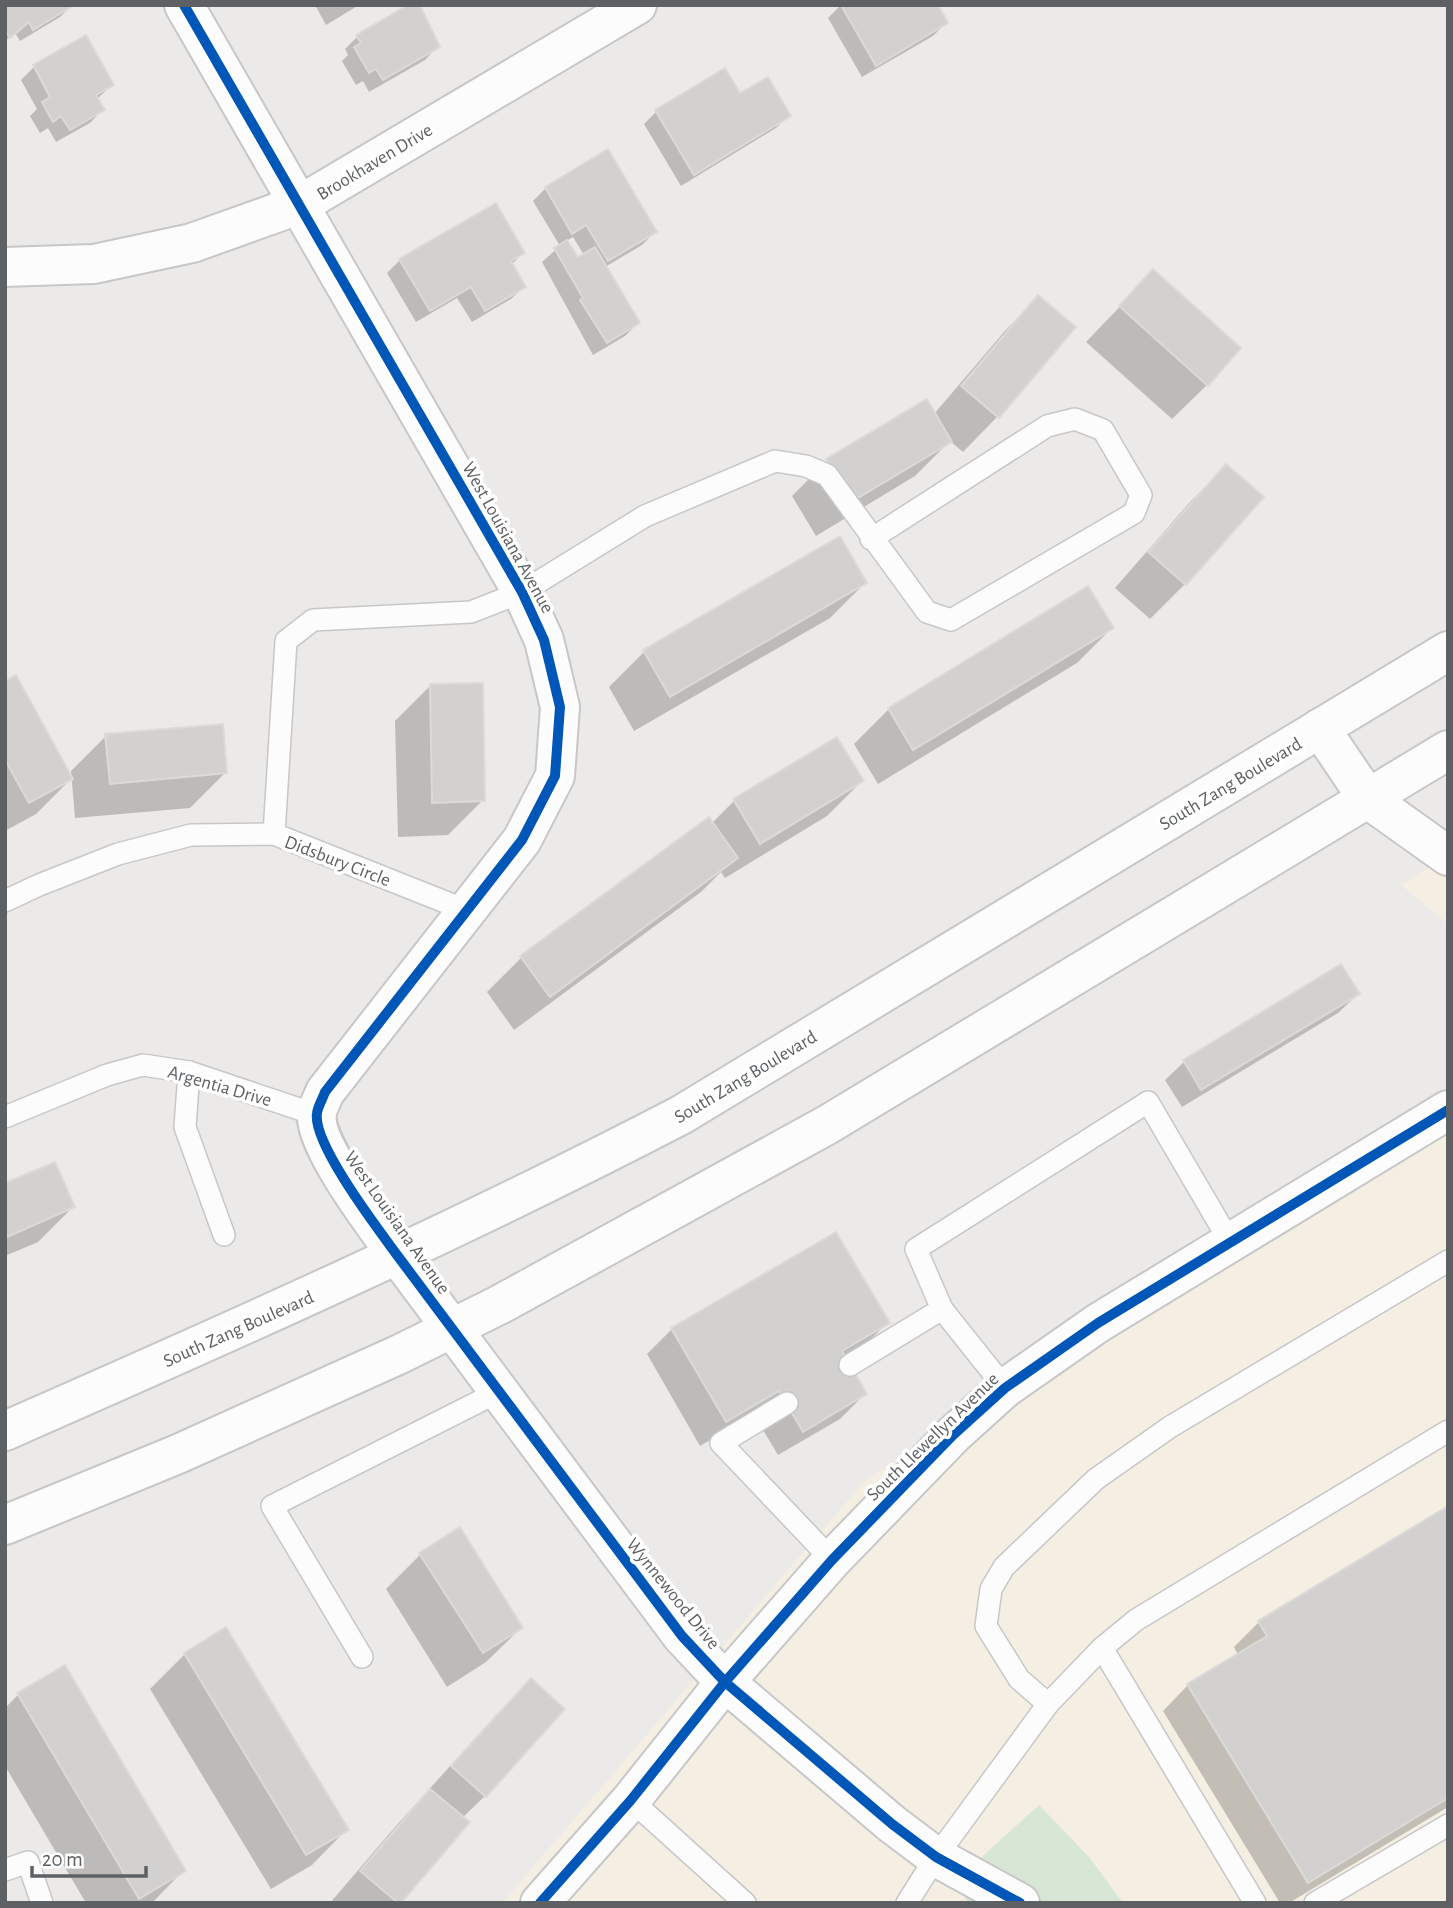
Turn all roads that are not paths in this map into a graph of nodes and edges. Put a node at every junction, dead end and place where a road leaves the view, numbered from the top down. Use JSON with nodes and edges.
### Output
{"nodes":[{"id":1,"x":184,"y":5,"type":"edge"},
{"id":2,"x":637,"y":5,"type":"edge"},
{"id":3,"x":301,"y":204,"type":"junction"},
{"id":4,"x":5,"y":267,"type":"edge"},
{"id":5,"x":871,"y":539,"type":"junction"},
{"id":6,"x":522,"y":592,"type":"junction"},
{"id":7,"x":1448,"y":651,"type":"edge"},
{"id":8,"x":1320,"y":728,"type":"junction"},
{"id":9,"x":1448,"y":750,"type":"edge"},
{"id":10,"x":1368,"y":799,"type":"junction"},
{"id":11,"x":274,"y":834,"type":"junction"},
{"id":12,"x":1448,"y":856,"type":"edge"},
{"id":13,"x":5,"y":901,"type":"edge"},
{"id":14,"x":468,"y":911,"type":"junction"},
{"id":15,"x":189,"y":1072,"type":"junction"},
{"id":16,"x":1448,"y":1110,"type":"edge"},
{"id":17,"x":317,"y":1115,"type":"junction"},
{"id":18,"x":5,"y":1118,"type":"edge"},
{"id":19,"x":224,"y":1235,"type":"dead end"},
{"id":20,"x":1230,"y":1242,"type":"junction"},
{"id":21,"x":397,"y":1255,"type":"junction"},
{"id":22,"x":1448,"y":1261,"type":"edge"},
{"id":23,"x":942,"y":1309,"type":"junction"},
{"id":24,"x":451,"y":1329,"type":"junction"},
{"id":25,"x":850,"y":1365,"type":"dead end"},
{"id":26,"x":1005,"y":1388,"type":"junction"},
{"id":27,"x":498,"y":1392,"type":"junction"},
{"id":28,"x":787,"y":1403,"type":"dead end"},
{"id":29,"x":5,"y":1431,"type":"edge"},
{"id":30,"x":1448,"y":1431,"type":"edge"},
{"id":31,"x":5,"y":1525,"type":"edge"},
{"id":32,"x":832,"y":1560,"type":"junction"},
{"id":33,"x":1102,"y":1648,"type":"junction"},
{"id":34,"x":362,"y":1657,"type":"dead end"},
{"id":35,"x":725,"y":1682,"type":"junction"},
{"id":36,"x":1048,"y":1704,"type":"junction"},
{"id":37,"x":631,"y":1800,"type":"junction"},
{"id":38,"x":1448,"y":1825,"type":"edge"},
{"id":39,"x":936,"y":1857,"type":"junction"},
{"id":40,"x":5,"y":1870,"type":"edge"},
{"id":41,"x":1321,"y":1902,"type":"edge"},
{"id":42,"x":42,"y":1903,"type":"edge"},
{"id":43,"x":540,"y":1903,"type":"edge"},
{"id":44,"x":745,"y":1903,"type":"edge"},
{"id":45,"x":907,"y":1903,"type":"edge"},
{"id":46,"x":1020,"y":1903,"type":"edge"},
{"id":47,"x":1255,"y":1903,"type":"edge"}],
"edges":[{"from":1,"to":3,"type":"street","name":"West Louisiana Avenue"},
{"from":2,"to":3,"type":"street","name":"Brookhaven Drive"},
{"from":3,"to":4,"type":"street","name":"Brookhaven Drive"},
{"from":3,"to":6,"type":"street","name":"West Louisiana Avenue"},
{"from":5,"to":5,"type":"lane"},
{"from":5,"to":6,"type":"lane"},
{"from":6,"to":11,"type":"lane"},
{"from":6,"to":14,"type":"street","name":"West Louisiana Avenue"},
{"from":7,"to":8,"type":"street","name":"South Zang Boulevard"},
{"from":8,"to":10,"type":"street"},
{"from":8,"to":21,"type":"street","name":"South Zang Boulevard"},
{"from":9,"to":10,"type":"street"},
{"from":10,"to":12,"type":"street"},
{"from":10,"to":24,"type":"street"},
{"from":11,"to":13,"type":"lane","name":"Didsbury Circle"},
{"from":11,"to":14,"type":"lane","name":"Didsbury Circle"},
{"from":14,"to":17,"type":"street","name":"West Louisiana Avenue"},
{"from":15,"to":17,"type":"lane","name":"Argentia Drive"},
{"from":15,"to":18,"type":"lane","name":"Argentia Drive"},
{"from":15,"to":19,"type":"lane"},
{"from":16,"to":20,"type":"street","name":"South Llewellyn Avenue"},
{"from":17,"to":21,"type":"street","name":"West Louisiana Avenue"},
{"from":20,"to":23,"type":"lane"},
{"from":20,"to":26,"type":"street","name":"South Llewellyn Avenue"},
{"from":21,"to":24,"type":"street","name":"West Louisiana Avenue"},
{"from":21,"to":29,"type":"street","name":"South Zang Boulevard"},
{"from":22,"to":36,"type":"lane"},
{"from":23,"to":25,"type":"lane"},
{"from":23,"to":26,"type":"lane"},
{"from":24,"to":27,"type":"street","name":"Wynnewood Drive"},
{"from":24,"to":31,"type":"street"},
{"from":26,"to":32,"type":"street","name":"South Llewellyn Avenue"},
{"from":27,"to":34,"type":"lane"},
{"from":27,"to":35,"type":"street","name":"Wynnewood Drive"},
{"from":28,"to":32,"type":"lane"},
{"from":30,"to":33,"type":"lane"},
{"from":32,"to":35,"type":"street","name":"South Llewellyn Avenue"},
{"from":33,"to":36,"type":"lane"},
{"from":33,"to":47,"type":"lane"},
{"from":35,"to":37,"type":"street","name":"South Llewellyn Avenue"},
{"from":35,"to":39,"type":"street","name":"Wynnewood Drive"},
{"from":36,"to":39,"type":"lane"},
{"from":37,"to":43,"type":"street","name":"South Llewellyn Avenue"},
{"from":37,"to":44,"type":"lane"},
{"from":38,"to":41,"type":"lane"},
{"from":39,"to":45,"type":"lane"},
{"from":39,"to":46,"type":"street","name":"Wynnewood Drive"},
{"from":40,"to":42,"type":"lane"}]}
